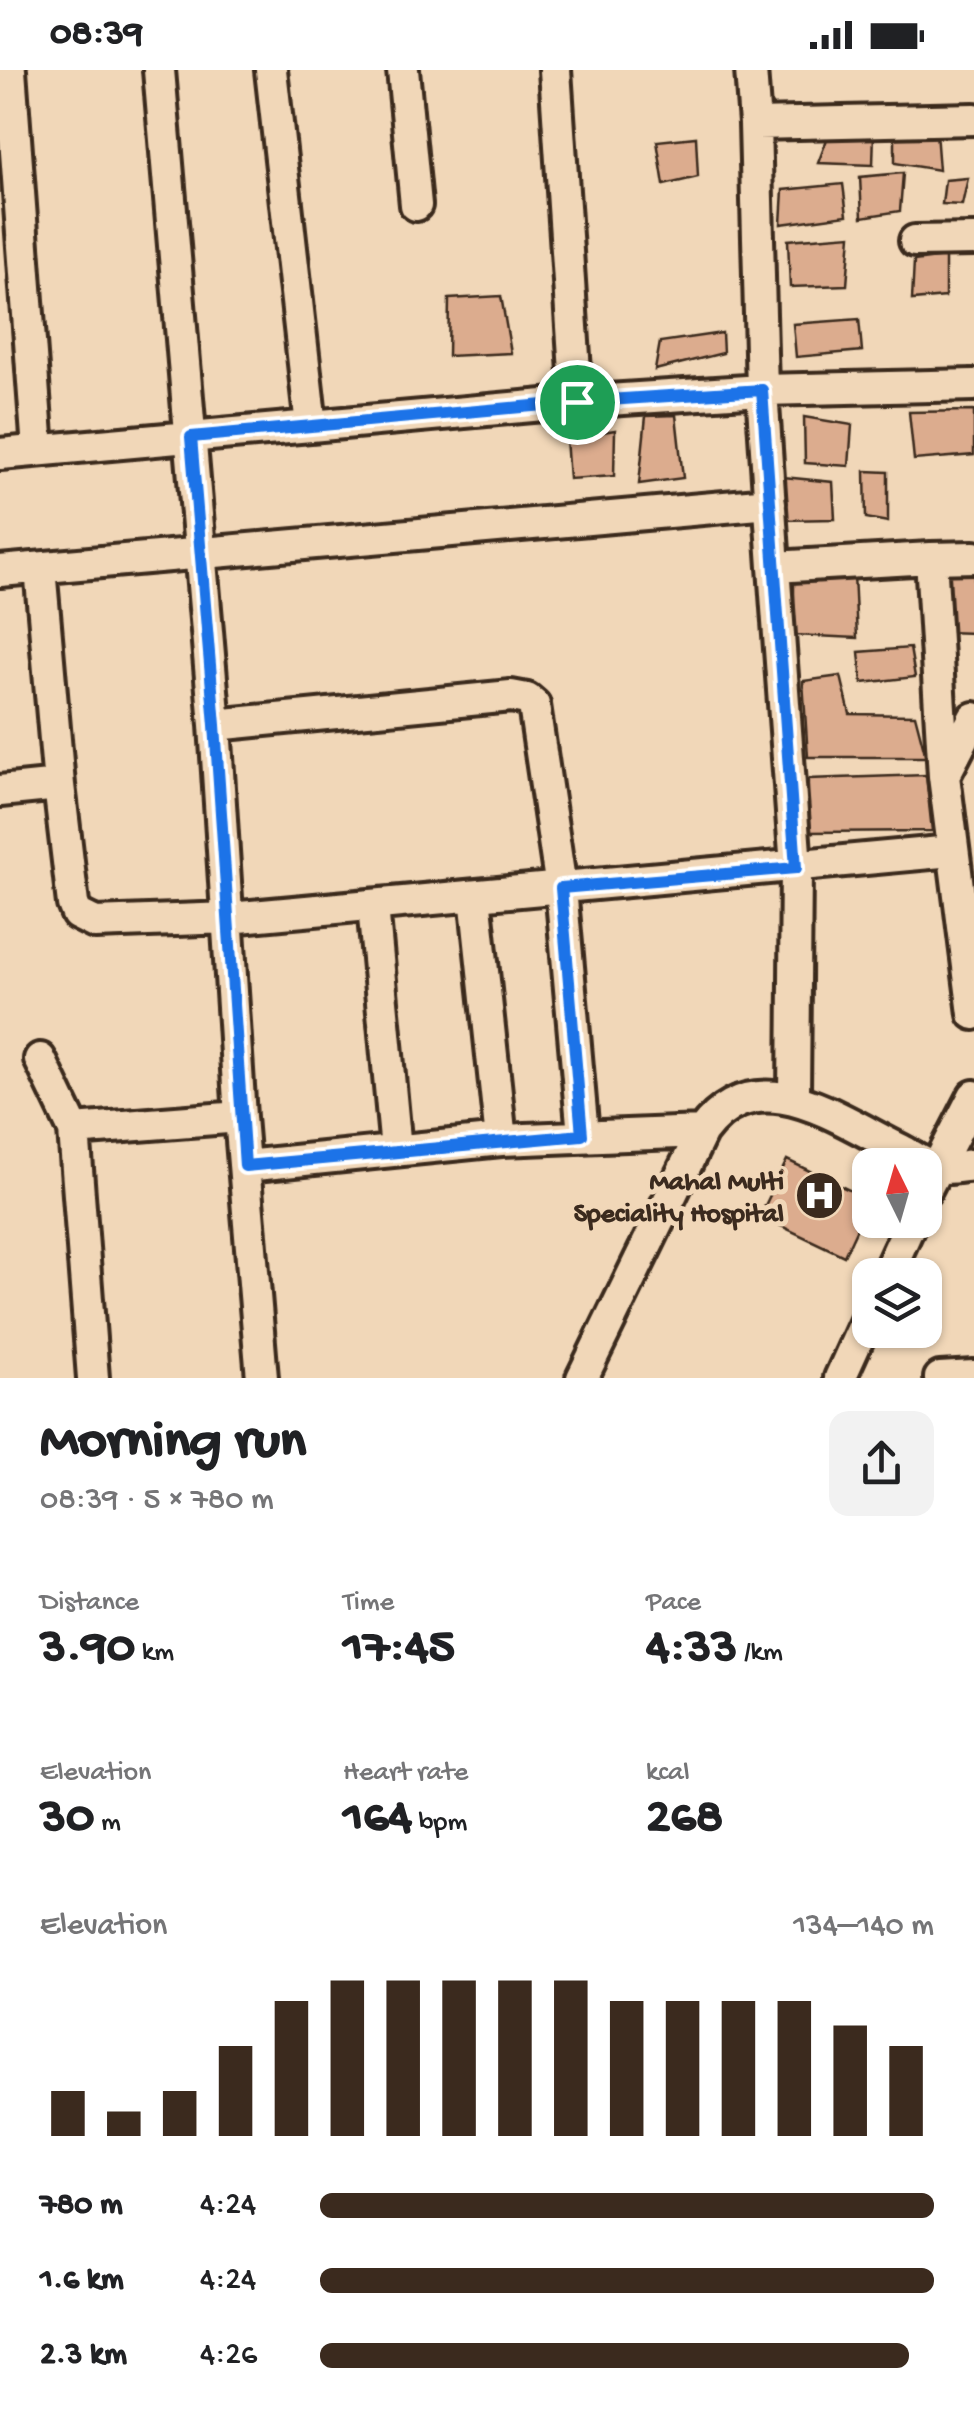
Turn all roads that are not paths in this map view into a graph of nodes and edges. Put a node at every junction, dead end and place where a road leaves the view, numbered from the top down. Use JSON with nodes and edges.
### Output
{"nodes":[{"id":1,"x":10,"y":70,"type":"edge"},
{"id":2,"x":160,"y":70,"type":"edge"},
{"id":3,"x":271,"y":70,"type":"edge"},
{"id":4,"x":403,"y":70,"type":"edge"},
{"id":5,"x":555,"y":70,"type":"edge"},
{"id":6,"x":751,"y":70,"type":"edge"},
{"id":7,"x":974,"y":119,"type":"edge"},
{"id":8,"x":755,"y":124,"type":"junction"},
{"id":9,"x":416,"y":205,"type":"dead end"},
{"id":10,"x":974,"y":240,"type":"edge"},
{"id":11,"x":915,"y":241,"type":"dead end"},
{"id":12,"x":974,"y":385,"type":"edge"},
{"id":13,"x":762,"y":390,"type":"junction"},
{"id":14,"x":577,"y":402,"type":"junction"},
{"id":15,"x":311,"y":426,"type":"junction"},
{"id":16,"x":191,"y":437,"type":"junction"},
{"id":17,"x":38,"y":450,"type":"junction"},
{"id":18,"x":0,"y":454,"type":"edge"},
{"id":19,"x":770,"y":504,"type":"junction"},
{"id":20,"x":201,"y":555,"type":"junction"},
{"id":21,"x":974,"y":557,"type":"edge"},
{"id":22,"x":931,"y":558,"type":"junction"},
{"id":23,"x":774,"y":567,"type":"junction"},
{"id":24,"x":40,"y":568,"type":"junction"},
{"id":25,"x":0,"y":571,"type":"edge"},
{"id":26,"x":974,"y":718,"type":"edge"},
{"id":27,"x":215,"y":725,"type":"junction"},
{"id":28,"x":944,"y":776,"type":"junction"},
{"id":29,"x":59,"y":784,"type":"junction"},
{"id":30,"x":0,"y":790,"type":"edge"},
{"id":31,"x":952,"y":851,"type":"junction"},
{"id":32,"x":796,"y":868,"type":"junction"},
{"id":33,"x":561,"y":888,"type":"junction"},
{"id":34,"x":475,"y":896,"type":"junction"},
{"id":35,"x":373,"y":906,"type":"junction"},
{"id":36,"x":229,"y":918,"type":"junction"},
{"id":37,"x":974,"y":1014,"type":"edge"},
{"id":38,"x":40,"y":1059,"type":"dead end"},
{"id":39,"x":974,"y":1096,"type":"edge"},
{"id":40,"x":794,"y":1097,"type":"junction"},
{"id":41,"x":240,"y":1116,"type":"junction"},
{"id":42,"x":74,"y":1130,"type":"junction"},
{"id":43,"x":702,"y":1132,"type":"junction"},
{"id":44,"x":582,"y":1135,"type":"junction"},
{"id":45,"x":500,"y":1140,"type":"junction"},
{"id":46,"x":879,"y":1148,"type":"edge"},
{"id":47,"x":396,"y":1150,"type":"junction"},
{"id":48,"x":942,"y":1156,"type":"edge"},
{"id":49,"x":974,"y":1165,"type":"edge"},
{"id":50,"x":245,"y":1166,"type":"junction"},
{"id":51,"x":942,"y":1175,"type":"edge"},
{"id":52,"x":854,"y":1348,"type":"edge"},
{"id":53,"x":974,"y":1376,"type":"edge"},
{"id":54,"x":93,"y":1378,"type":"edge"},
{"id":55,"x":262,"y":1378,"type":"edge"},
{"id":56,"x":582,"y":1378,"type":"edge"},
{"id":57,"x":840,"y":1378,"type":"edge"},
{"id":58,"x":940,"y":1378,"type":"edge"}],
"edges":[{"from":1,"to":17,"type":"street"},
{"from":2,"to":16,"type":"street"},
{"from":3,"to":15,"type":"street"},
{"from":4,"to":9,"type":"street"},
{"from":5,"to":14,"type":"street"},
{"from":6,"to":8,"type":"street"},
{"from":7,"to":8,"type":"street"},
{"from":8,"to":13,"type":"street"},
{"from":10,"to":11,"type":"street"},
{"from":12,"to":13,"type":"street"},
{"from":13,"to":14,"type":"street"},
{"from":13,"to":19,"type":"street"},
{"from":14,"to":15,"type":"street"},
{"from":15,"to":16,"type":"street"},
{"from":16,"to":17,"type":"street"},
{"from":16,"to":20,"type":"street"},
{"from":17,"to":18,"type":"street"},
{"from":19,"to":20,"type":"street"},
{"from":19,"to":23,"type":"street"},
{"from":20,"to":24,"type":"street"},
{"from":20,"to":27,"type":"street"},
{"from":21,"to":22,"type":"street"},
{"from":22,"to":23,"type":"street"},
{"from":22,"to":28,"type":"street"},
{"from":23,"to":32,"type":"street"},
{"from":24,"to":25,"type":"street"},
{"from":24,"to":29,"type":"street"},
{"from":26,"to":28,"type":"street"},
{"from":27,"to":33,"type":"street"},
{"from":27,"to":36,"type":"street"},
{"from":28,"to":31,"type":"street"},
{"from":29,"to":30,"type":"street"},
{"from":29,"to":36,"type":"street"},
{"from":31,"to":32,"type":"street"},
{"from":31,"to":37,"type":"street"},
{"from":32,"to":33,"type":"street"},
{"from":32,"to":40,"type":"street"},
{"from":33,"to":34,"type":"street"},
{"from":33,"to":44,"type":"street"},
{"from":34,"to":35,"type":"street"},
{"from":34,"to":45,"type":"street"},
{"from":35,"to":36,"type":"street"},
{"from":35,"to":47,"type":"street"},
{"from":36,"to":41,"type":"street"},
{"from":38,"to":42,"type":"street"},
{"from":39,"to":48,"type":"street"},
{"from":40,"to":43,"type":"street"},
{"from":40,"to":46,"type":"street"},
{"from":41,"to":42,"type":"street"},
{"from":41,"to":50,"type":"street"},
{"from":42,"to":54,"type":"street"},
{"from":43,"to":44,"type":"street"},
{"from":43,"to":56,"type":"street"},
{"from":44,"to":45,"type":"street"},
{"from":45,"to":47,"type":"street"},
{"from":47,"to":50,"type":"street"},
{"from":49,"to":51,"type":"street"},
{"from":50,"to":55,"type":"street"},
{"from":52,"to":57,"type":"street"},
{"from":53,"to":58,"type":"street"}]}
